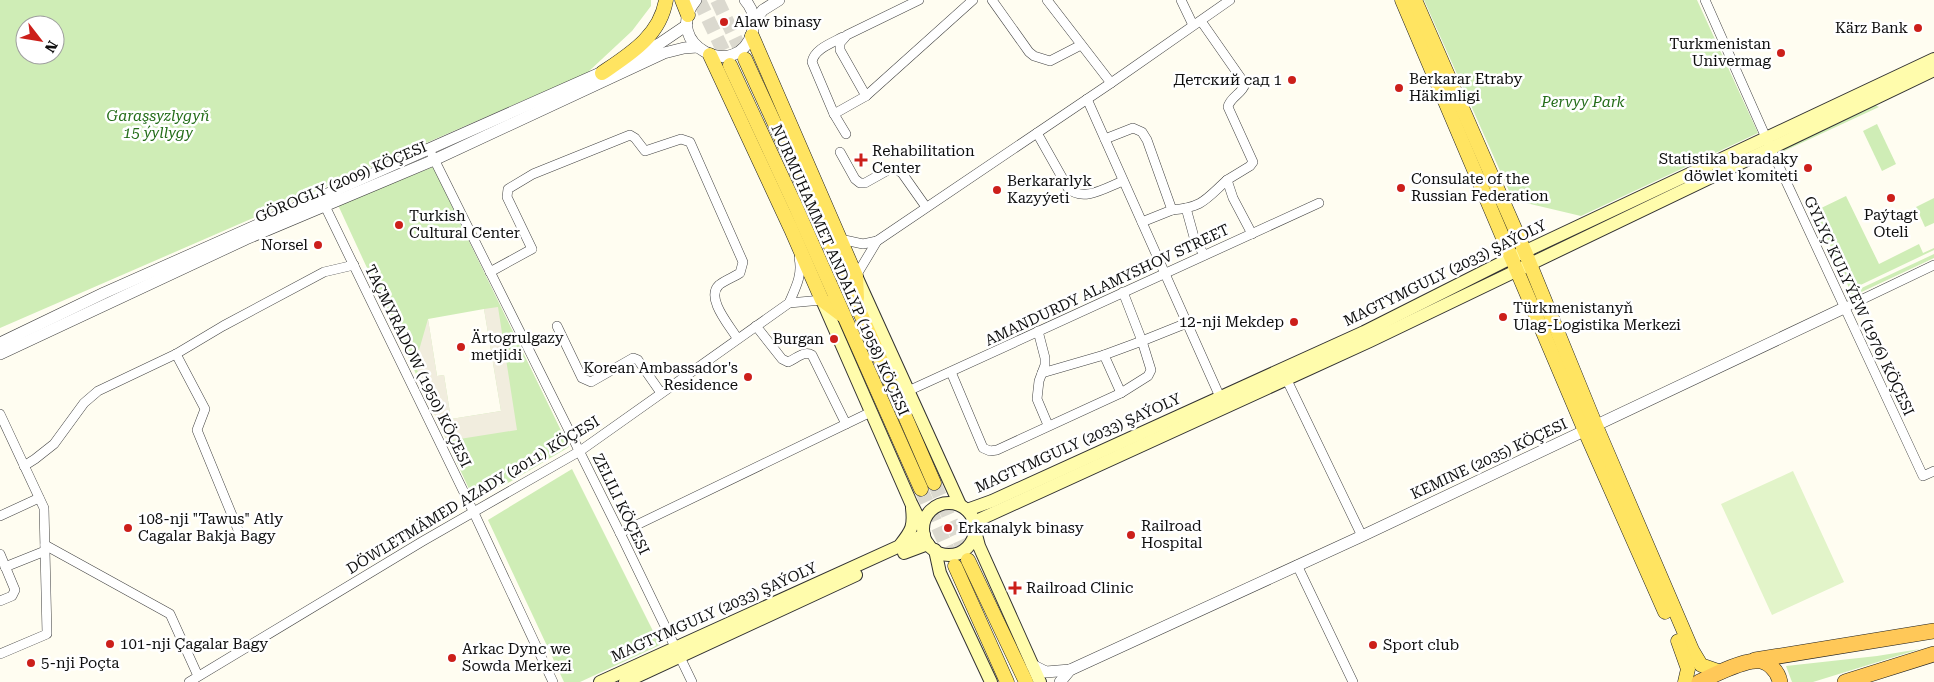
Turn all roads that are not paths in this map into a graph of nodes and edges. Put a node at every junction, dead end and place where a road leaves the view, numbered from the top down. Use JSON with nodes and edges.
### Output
{"nodes":[{"id":1,"x":666,"y":0,"type":"edge"},
{"id":2,"x":682,"y":0,"type":"edge"},
{"id":3,"x":696,"y":0,"type":"edge"},
{"id":4,"x":745,"y":0,"type":"edge"},
{"id":5,"x":779,"y":0,"type":"edge"},
{"id":6,"x":919,"y":0,"type":"edge"},
{"id":7,"x":973,"y":0,"type":"edge"},
{"id":8,"x":992,"y":0,"type":"edge"},
{"id":9,"x":1047,"y":0,"type":"edge"},
{"id":10,"x":1181,"y":0,"type":"edge"},
{"id":11,"x":1230,"y":0,"type":"edge"},
{"id":12,"x":1402,"y":0,"type":"edge"},
{"id":13,"x":1415,"y":0,"type":"edge"},
{"id":14,"x":1705,"y":0,"type":"edge"},
{"id":15,"x":687,"y":20,"type":"junction"},
{"id":16,"x":754,"y":21,"type":"junction"},
{"id":17,"x":1197,"y":23,"type":"junction"},
{"id":18,"x":752,"y":36,"type":"junction"},
{"id":19,"x":847,"y":36,"type":"junction"},
{"id":20,"x":1081,"y":44,"type":"junction"},
{"id":21,"x":697,"y":48,"type":"junction"},
{"id":22,"x":710,"y":55,"type":"junction"},
{"id":23,"x":745,"y":59,"type":"tunnel mouth"},
{"id":24,"x":1934,"y":59,"type":"edge"},
{"id":25,"x":730,"y":65,"type":"tunnel mouth"},
{"id":26,"x":1934,"y":70,"type":"edge"},
{"id":27,"x":602,"y":73,"type":"junction"},
{"id":28,"x":1111,"y":83,"type":"junction"},
{"id":29,"x":866,"y":96,"type":"junction"},
{"id":30,"x":1087,"y":100,"type":"junction"},
{"id":31,"x":834,"y":114,"type":"junction"},
{"id":32,"x":1037,"y":132,"type":"junction"},
{"id":33,"x":846,"y":134,"type":"dead end"},
{"id":34,"x":1105,"y":139,"type":"junction"},
{"id":35,"x":1769,"y":144,"type":"junction"},
{"id":36,"x":840,"y":152,"type":"dead end"},
{"id":37,"x":432,"y":155,"type":"junction"},
{"id":38,"x":1123,"y":180,"type":"junction"},
{"id":39,"x":1227,"y":180,"type":"junction"},
{"id":40,"x":323,"y":201,"type":"junction"},
{"id":41,"x":1319,"y":204,"type":"dead end"},
{"id":42,"x":812,"y":205,"type":"junction"},
{"id":43,"x":795,"y":206,"type":"junction"},
{"id":44,"x":926,"y":207,"type":"junction"},
{"id":45,"x":1186,"y":208,"type":"junction"},
{"id":46,"x":1172,"y":210,"type":"junction"},
{"id":47,"x":1142,"y":222,"type":"junction"},
{"id":48,"x":791,"y":229,"type":"junction"},
{"id":49,"x":1252,"y":234,"type":"junction"},
{"id":50,"x":840,"y":239,"type":"junction"},
{"id":51,"x":877,"y":241,"type":"junction"},
{"id":52,"x":1204,"y":255,"type":"junction"},
{"id":53,"x":1511,"y":258,"type":"junction"},
{"id":54,"x":1528,"y":258,"type":"junction"},
{"id":55,"x":354,"y":265,"type":"junction"},
{"id":56,"x":1934,"y":265,"type":"edge"},
{"id":57,"x":1517,"y":271,"type":"junction"},
{"id":58,"x":490,"y":272,"type":"junction"},
{"id":59,"x":1165,"y":273,"type":"junction"},
{"id":60,"x":856,"y":276,"type":"junction"},
{"id":61,"x":1123,"y":292,"type":"junction"},
{"id":62,"x":822,"y":300,"type":"junction"},
{"id":63,"x":789,"y":303,"type":"junction"},
{"id":64,"x":857,"y":308,"type":"junction"},
{"id":65,"x":1844,"y":308,"type":"junction"},
{"id":66,"x":843,"y":316,"type":"junction"},
{"id":67,"x":1187,"y":323,"type":"junction"},
{"id":68,"x":556,"y":326,"type":"dead end"},
{"id":69,"x":756,"y":326,"type":"junction"},
{"id":70,"x":1038,"y":331,"type":"junction"},
{"id":71,"x":738,"y":338,"type":"junction"},
{"id":72,"x":1142,"y":341,"type":"junction"},
{"id":73,"x":0,"y":343,"type":"edge"},
{"id":74,"x":0,"y":354,"type":"edge"},
{"id":75,"x":176,"y":354,"type":"junction"},
{"id":76,"x":1104,"y":355,"type":"junction"},
{"id":77,"x":951,"y":372,"type":"junction"},
{"id":78,"x":1042,"y":373,"type":"junction"},
{"id":79,"x":1284,"y":374,"type":"junction"},
{"id":80,"x":908,"y":391,"type":"junction"},
{"id":81,"x":661,"y":393,"type":"junction"},
{"id":82,"x":1121,"y":393,"type":"junction"},
{"id":83,"x":1220,"y":397,"type":"junction"},
{"id":84,"x":871,"y":412,"type":"junction"},
{"id":85,"x":0,"y":414,"type":"edge"},
{"id":86,"x":846,"y":424,"type":"junction"},
{"id":87,"x":1048,"y":425,"type":"junction"},
{"id":88,"x":1590,"y":428,"type":"junction"},
{"id":89,"x":580,"y":451,"type":"junction"},
{"id":90,"x":24,"y":466,"type":"junction"},
{"id":91,"x":1934,"y":471,"type":"edge"},
{"id":92,"x":934,"y":483,"type":"tunnel mouth"},
{"id":93,"x":921,"y":489,"type":"tunnel mouth"},
{"id":94,"x":952,"y":489,"type":"junction"},
{"id":95,"x":40,"y":498,"type":"junction"},
{"id":96,"x":911,"y":503,"type":"junction"},
{"id":97,"x":993,"y":506,"type":"junction"},
{"id":98,"x":964,"y":508,"type":"junction"},
{"id":99,"x":474,"y":513,"type":"junction"},
{"id":100,"x":0,"y":516,"type":"edge"},
{"id":101,"x":975,"y":527,"type":"junction"},
{"id":102,"x":620,"y":533,"type":"junction"},
{"id":103,"x":1362,"y":536,"type":"junction"},
{"id":104,"x":241,"y":537,"type":"dead end"},
{"id":105,"x":928,"y":539,"type":"junction"},
{"id":106,"x":979,"y":546,"type":"junction"},
{"id":107,"x":45,"y":548,"type":"junction"},
{"id":108,"x":905,"y":548,"type":"junction"},
{"id":109,"x":0,"y":554,"type":"edge"},
{"id":110,"x":968,"y":560,"type":"tunnel mouth"},
{"id":111,"x":1297,"y":565,"type":"junction"},
{"id":112,"x":955,"y":566,"type":"tunnel mouth"},
{"id":113,"x":5,"y":567,"type":"junction"},
{"id":114,"x":940,"y":573,"type":"junction"},
{"id":115,"x":0,"y":601,"type":"edge"},
{"id":116,"x":1934,"y":631,"type":"edge"},
{"id":117,"x":678,"y":651,"type":"junction"},
{"id":118,"x":0,"y":654,"type":"edge"},
{"id":119,"x":1934,"y":654,"type":"edge"},
{"id":120,"x":1755,"y":660,"type":"junction"},
{"id":121,"x":1032,"y":664,"type":"junction"},
{"id":122,"x":1070,"y":670,"type":"junction"},
{"id":123,"x":1721,"y":672,"type":"junction"},
{"id":124,"x":198,"y":676,"type":"junction"},
{"id":125,"x":189,"y":682,"type":"edge"},
{"id":126,"x":553,"y":682,"type":"edge"},
{"id":127,"x":600,"y":682,"type":"edge"},
{"id":128,"x":625,"y":682,"type":"edge"},
{"id":129,"x":692,"y":682,"type":"edge"},
{"id":130,"x":991,"y":682,"type":"edge"},
{"id":131,"x":1008,"y":682,"type":"edge"},
{"id":132,"x":1026,"y":682,"type":"edge"},
{"id":133,"x":1040,"y":682,"type":"edge"},
{"id":134,"x":1060,"y":682,"type":"edge"},
{"id":135,"x":1353,"y":682,"type":"edge"},
{"id":136,"x":1685,"y":682,"type":"edge"},
{"id":137,"x":1699,"y":682,"type":"edge"},
{"id":138,"x":1780,"y":682,"type":"edge"},
{"id":139,"x":1844,"y":682,"type":"edge"}],
"edges":[{"from":1,"to":27,"type":"main road"},
{"from":2,"to":15,"type":"main road"},
{"from":3,"to":15,"type":"street"},
{"from":4,"to":16,"type":"street"},
{"from":5,"to":16,"type":"street"},
{"from":6,"to":19,"type":"street"},
{"from":7,"to":29,"type":"street"},
{"from":8,"to":20,"type":"street"},
{"from":9,"to":20,"type":"street"},
{"from":10,"to":17,"type":"street"},
{"from":11,"to":17,"type":"street"},
{"from":12,"to":53,"type":"main road"},
{"from":13,"to":54,"type":"main road"},
{"from":14,"to":35,"type":"street","name":"GYLYÇ KULYÝEW (1976) KÖÇESI"},
{"from":15,"to":21,"type":"street"},
{"from":15,"to":27,"type":"street","name":"GÖROGLY (2009) KÖÇESI"},
{"from":16,"to":18,"type":"street"},
{"from":17,"to":28,"type":"street"},
{"from":17,"to":39,"type":"street"},
{"from":18,"to":22,"type":"street"},
{"from":18,"to":50,"type":"main road"},
{"from":19,"to":29,"type":"street"},
{"from":19,"to":31,"type":"street"},
{"from":20,"to":28,"type":"street"},
{"from":21,"to":22,"type":"street"},
{"from":21,"to":37,"type":"street","name":"GÖROGLY (2009) KÖÇESI"},
{"from":22,"to":48,"type":"main road"},
{"from":23,"to":42,"type":"main road","name":"NURMUHAMMET ANDALYP (1958) KÖÇESI"},
{"from":24,"to":35,"type":"main road","name":"MAGTYMGULY (2033) ŞAÝOLY"},
{"from":25,"to":43,"type":"main road","name":"NURMUHAMMET ANDALYP (1958) KÖÇESI"},
{"from":26,"to":35,"type":"main road","name":"MAGTYMGULY (2033) ŞAÝOLY"},
{"from":27,"to":37,"type":"street","name":"GÖROGLY (2009) KÖÇESI"},
{"from":28,"to":30,"type":"street"},
{"from":29,"to":31,"type":"street"},
{"from":30,"to":32,"type":"street"},
{"from":30,"to":34,"type":"street"},
{"from":31,"to":33,"type":"street"},
{"from":32,"to":38,"type":"street"},
{"from":32,"to":44,"type":"street"},
{"from":34,"to":38,"type":"street"},
{"from":34,"to":46,"type":"street"},
{"from":35,"to":54,"type":"main road","name":"MAGTYMGULY (2033) ŞAÝOLY"},
{"from":35,"to":65,"type":"street","name":"GYLYÇ KULYÝEW (1976) KÖÇESI"},
{"from":36,"to":44,"type":"street"},
{"from":37,"to":40,"type":"street","name":"GÖROGLY (2009) KÖÇESI"},
{"from":37,"to":58,"type":"street","name":"ZELILI KÖÇESI"},
{"from":38,"to":47,"type":"street"},
{"from":39,"to":45,"type":"street"},
{"from":39,"to":49,"type":"street"},
{"from":40,"to":55,"type":"street","name":"TAÇMYRADOW (1950) KÖÇESI"},
{"from":40,"to":73,"type":"street","name":"GÖROGLY (2009) KÖÇESI"},
{"from":40,"to":74,"type":"street","name":"GÖROGLY (2009) KÖÇESI"},
{"from":41,"to":49,"type":"street","name":"AMANDURDY ALAMYSHOV STREET"},
{"from":42,"to":50,"type":"main road"},
{"from":42,"to":64,"type":"main road","name":"NURMUHAMMET ANDALYP (1958) KÖÇESI"},
{"from":43,"to":48,"type":"main road"},
{"from":43,"to":66,"type":"main road","name":"NURMUHAMMET ANDALYP (1958) KÖÇESI"},
{"from":44,"to":51,"type":"street"},
{"from":45,"to":46,"type":"street"},
{"from":45,"to":52,"type":"street"},
{"from":46,"to":47,"type":"street"},
{"from":47,"to":59,"type":"street"},
{"from":48,"to":62,"type":"main road"},
{"from":48,"to":63,"type":"street"},
{"from":49,"to":52,"type":"street","name":"AMANDURDY ALAMYSHOV STREET"},
{"from":50,"to":51,"type":"street","name":"NURMUHAMMET ANDALYP (1958) KÖÇESI"},
{"from":50,"to":60,"type":"main road"},
{"from":51,"to":60,"type":"street"},
{"from":52,"to":59,"type":"street","name":"AMANDURDY ALAMYSHOV STREET"},
{"from":53,"to":54,"type":"main road","name":"MAGTYMGULY (2033) ŞAÝOLY"},
{"from":53,"to":57,"type":"main road"},
{"from":53,"to":79,"type":"main road","name":"MAGTYMGULY (2033) ŞAÝOLY"},
{"from":54,"to":57,"type":"main road","name":"MAGTYMGULY (2033) ŞAÝOLY"},
{"from":54,"to":88,"type":"main road"},
{"from":55,"to":75,"type":"street"},
{"from":55,"to":99,"type":"street","name":"TAÇMYRADOW (1950) KÖÇESI"},
{"from":56,"to":65,"type":"street","name":"KEMINE (2035) KÖÇESI"},
{"from":57,"to":79,"type":"main road","name":"MAGTYMGULY (2033) ŞAÝOLY"},
{"from":57,"to":88,"type":"main road"},
{"from":58,"to":71,"type":"street"},
{"from":58,"to":89,"type":"street","name":"ZELILI KÖÇESI"},
{"from":59,"to":61,"type":"street","name":"AMANDURDY ALAMYSHOV STREET"},
{"from":59,"to":67,"type":"street"},
{"from":60,"to":64,"type":"main road"},
{"from":60,"to":80,"type":"main road"},
{"from":61,"to":70,"type":"street","name":"AMANDURDY ALAMYSHOV STREET"},
{"from":61,"to":72,"type":"street"},
{"from":62,"to":63,"type":"street","name":"DÖWLETMÄMED AZADY (2011) KÖÇESI"},
{"from":62,"to":66,"type":"main road"},
{"from":62,"to":84,"type":"main road"},
{"from":63,"to":69,"type":"street","name":"DÖWLETMÄMED AZADY (2011) KÖÇESI"},
{"from":64,"to":92,"type":"main road","name":"NURMUHAMMET ANDALYP (1958) KÖÇESI"},
{"from":65,"to":88,"type":"street","name":"KEMINE (2035) KÖÇESI"},
{"from":65,"to":91,"type":"street","name":"GYLYÇ KULYÝEW (1976) KÖÇESI"},
{"from":66,"to":93,"type":"main road","name":"NURMUHAMMET ANDALYP (1958) KÖÇESI"},
{"from":67,"to":72,"type":"street"},
{"from":67,"to":83,"type":"street"},
{"from":68,"to":81,"type":"street"},
{"from":69,"to":71,"type":"street","name":"DÖWLETMÄMED AZADY (2011) KÖÇESI"},
{"from":69,"to":86,"type":"street"},
{"from":70,"to":77,"type":"street","name":"AMANDURDY ALAMYSHOV STREET"},
{"from":70,"to":78,"type":"street"},
{"from":71,"to":81,"type":"street","name":"DÖWLETMÄMED AZADY (2011) KÖÇESI"},
{"from":72,"to":76,"type":"street"},
{"from":72,"to":82,"type":"street"},
{"from":75,"to":90,"type":"street"},
{"from":75,"to":104,"type":"street"},
{"from":76,"to":78,"type":"street"},
{"from":76,"to":82,"type":"street"},
{"from":77,"to":80,"type":"street","name":"AMANDURDY ALAMYSHOV STREET"},
{"from":77,"to":87,"type":"street"},
{"from":78,"to":87,"type":"street"},
{"from":79,"to":83,"type":"main road","name":"MAGTYMGULY (2033) ŞAÝOLY"},
{"from":79,"to":97,"type":"main road","name":"MAGTYMGULY (2033) ŞAÝOLY"},
{"from":79,"to":103,"type":"street"},
{"from":80,"to":94,"type":"main road"},
{"from":81,"to":89,"type":"street","name":"DÖWLETMÄMED AZADY (2011) KÖÇESI"},
{"from":82,"to":87,"type":"street"},
{"from":83,"to":97,"type":"main road","name":"MAGTYMGULY (2033) ŞAÝOLY"},
{"from":84,"to":86,"type":"street"},
{"from":84,"to":96,"type":"main road"},
{"from":85,"to":90,"type":"street"},
{"from":86,"to":102,"type":"street"},
{"from":88,"to":103,"type":"street","name":"KEMINE (2035) KÖÇESI"},
{"from":88,"to":123,"type":"main road"},
{"from":88,"to":136,"type":"main road"},
{"from":89,"to":99,"type":"street","name":"DÖWLETMÄMED AZADY (2011) KÖÇESI"},
{"from":89,"to":102,"type":"street","name":"ZELILI KÖÇESI"},
{"from":90,"to":95,"type":"street"},
{"from":94,"to":97,"type":"main road"},
{"from":94,"to":98,"type":"main road"},
{"from":95,"to":100,"type":"street"},
{"from":95,"to":107,"type":"street"},
{"from":96,"to":105,"type":"main road"},
{"from":96,"to":108,"type":"main road"},
{"from":97,"to":98,"type":"main road","name":"MAGTYMGULY (2033) ŞAÝOLY"},
{"from":97,"to":101,"type":"main road","name":"MAGTYMGULY (2033) ŞAÝOLY"},
{"from":97,"to":106,"type":"main road"},
{"from":98,"to":101,"type":"main road"},
{"from":98,"to":105,"type":"main road"},
{"from":99,"to":124,"type":"street","name":"DÖWLETMÄMED AZADY (2011) KÖÇESI"},
{"from":99,"to":126,"type":"street","name":"TAÇMYRADOW (1950) KÖÇESI"},
{"from":101,"to":105,"type":"main road"},
{"from":101,"to":106,"type":"main road"},
{"from":102,"to":117,"type":"street","name":"ZELILI KÖÇESI"},
{"from":103,"to":111,"type":"street","name":"KEMINE (2035) KÖÇESI"},
{"from":105,"to":108,"type":"main road","name":"MAGTYMGULY (2033) ŞAÝOLY"},
{"from":105,"to":114,"type":"main road"},
{"from":106,"to":121,"type":"main road"},
{"from":107,"to":113,"type":"street"},
{"from":107,"to":118,"type":"street"},
{"from":107,"to":124,"type":"street"},
{"from":108,"to":114,"type":"main road"},
{"from":108,"to":117,"type":"main road","name":"MAGTYMGULY (2033) ŞAÝOLY"},
{"from":109,"to":113,"type":"street"},
{"from":110,"to":132,"type":"main road"},
{"from":111,"to":122,"type":"street","name":"KEMINE (2035) KÖÇESI"},
{"from":111,"to":135,"type":"street"},
{"from":112,"to":131,"type":"main road"},
{"from":113,"to":115,"type":"street"},
{"from":114,"to":130,"type":"main road"},
{"from":116,"to":120,"type":"highway"},
{"from":117,"to":127,"type":"main road","name":"MAGTYMGULY (2033) ŞAÝOLY"},
{"from":117,"to":128,"type":"main road","name":"MAGTYMGULY (2033) ŞAÝOLY"},
{"from":117,"to":129,"type":"street","name":"ZELILI KÖÇESI"},
{"from":119,"to":139,"type":"highway"},
{"from":120,"to":123,"type":"highway"},
{"from":120,"to":138,"type":"highway"},
{"from":121,"to":122,"type":"street"},
{"from":121,"to":133,"type":"main road"},
{"from":122,"to":134,"type":"street","name":"KEMINE (2035) KÖÇESI"},
{"from":123,"to":137,"type":"highway"},
{"from":124,"to":125,"type":"street","name":"DÖWLETMÄMED AZADY (2011) KÖÇESI"}]}
